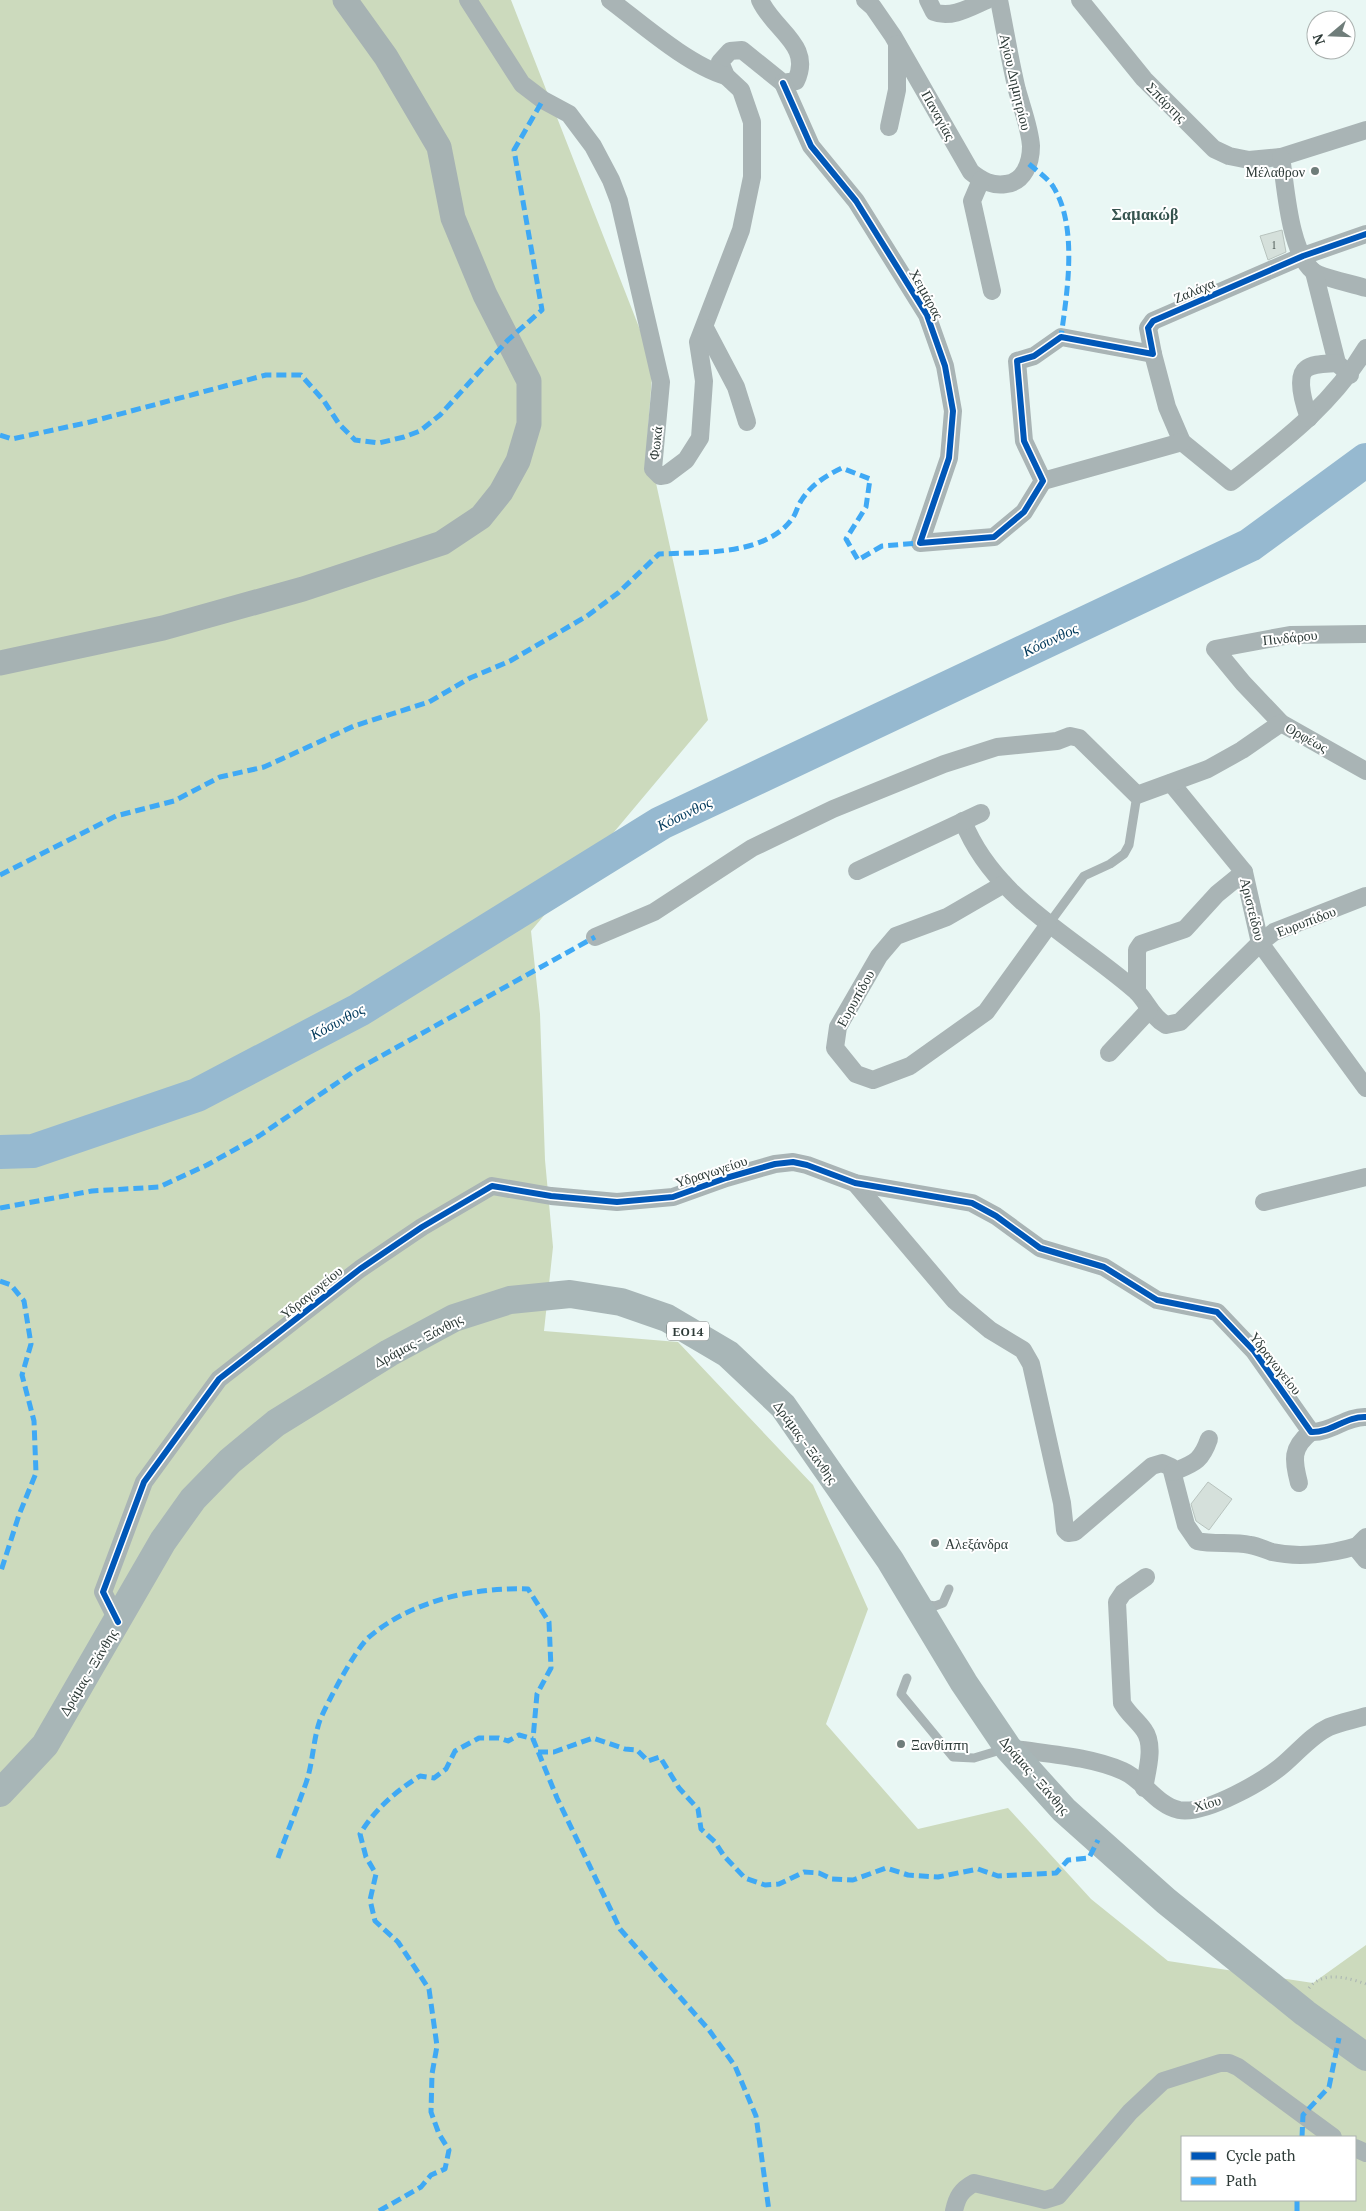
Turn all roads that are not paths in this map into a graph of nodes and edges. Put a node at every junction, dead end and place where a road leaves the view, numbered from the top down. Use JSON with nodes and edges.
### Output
{"nodes":[{"id":1,"x":345,"y":0,"type":"edge"},
{"id":2,"x":468,"y":0,"type":"edge"},
{"id":3,"x":610,"y":0,"type":"edge"},
{"id":4,"x":760,"y":0,"type":"edge"},
{"id":5,"x":865,"y":0,"type":"edge"},
{"id":6,"x":928,"y":0,"type":"edge"},
{"id":7,"x":987,"y":0,"type":"edge"},
{"id":8,"x":999,"y":0,"type":"edge"},
{"id":9,"x":1080,"y":0,"type":"edge"},
{"id":10,"x":897,"y":44,"type":"junction"},
{"id":11,"x":726,"y":76,"type":"junction"},
{"id":12,"x":783,"y":83,"type":"junction"},
{"id":13,"x":889,"y":127,"type":"dead end"},
{"id":14,"x":1366,"y":130,"type":"edge"},
{"id":15,"x":1281,"y":157,"type":"junction"},
{"id":16,"x":981,"y":180,"type":"junction"},
{"id":17,"x":1366,"y":234,"type":"edge"},
{"id":18,"x":1302,"y":256,"type":"junction"},
{"id":19,"x":1314,"y":272,"type":"junction"},
{"id":20,"x":1366,"y":288,"type":"edge"},
{"id":21,"x":992,"y":291,"type":"dead end"},
{"id":22,"x":705,"y":328,"type":"junction"},
{"id":23,"x":1366,"y":348,"type":"edge"},
{"id":24,"x":1153,"y":354,"type":"junction"},
{"id":25,"x":1344,"y":369,"type":"junction"},
{"id":26,"x":1309,"y":418,"type":"junction"},
{"id":27,"x":747,"y":422,"type":"dead end"},
{"id":28,"x":1182,"y":442,"type":"junction"},
{"id":29,"x":1043,"y":481,"type":"junction"},
{"id":30,"x":1366,"y":634,"type":"edge"},
{"id":31,"x":1215,"y":649,"type":"joint"},
{"id":32,"x":0,"y":663,"type":"edge"},
{"id":33,"x":1282,"y":723,"type":"junction"},
{"id":34,"x":1366,"y":771,"type":"edge"},
{"id":35,"x":1170,"y":783,"type":"junction"},
{"id":36,"x":1137,"y":795,"type":"junction"},
{"id":37,"x":981,"y":813,"type":"dead end"},
{"id":38,"x":963,"y":821,"type":"junction"},
{"id":39,"x":857,"y":871,"type":"dead end"},
{"id":40,"x":1244,"y":872,"type":"junction"},
{"id":41,"x":1004,"y":884,"type":"junction"},
{"id":42,"x":1366,"y":896,"type":"edge"},
{"id":43,"x":1048,"y":926,"type":"junction"},
{"id":44,"x":595,"y":937,"type":"dead end"},
{"id":45,"x":1260,"y":943,"type":"junction"},
{"id":46,"x":1137,"y":992,"type":"junction"},
{"id":47,"x":1149,"y":1010,"type":"junction"},
{"id":48,"x":1109,"y":1053,"type":"dead end"},
{"id":49,"x":1366,"y":1088,"type":"edge"},
{"id":50,"x":1366,"y":1177,"type":"edge"},
{"id":51,"x":855,"y":1184,"type":"junction"},
{"id":52,"x":1264,"y":1202,"type":"dead end"},
{"id":53,"x":1366,"y":1417,"type":"edge"},
{"id":54,"x":1311,"y":1432,"type":"junction"},
{"id":55,"x":1209,"y":1439,"type":"dead end"},
{"id":56,"x":1173,"y":1472,"type":"junction"},
{"id":57,"x":1299,"y":1483,"type":"dead end"},
{"id":58,"x":1363,"y":1548,"type":"edge"},
{"id":59,"x":1146,"y":1577,"type":"dead end"},
{"id":60,"x":949,"y":1589,"type":"dead end"},
{"id":61,"x":918,"y":1606,"type":"junction"},
{"id":62,"x":118,"y":1622,"type":"junction"},
{"id":63,"x":907,"y":1678,"type":"dead end"},
{"id":64,"x":1366,"y":1716,"type":"edge"},
{"id":65,"x":1008,"y":1748,"type":"junction"},
{"id":66,"x":1144,"y":1788,"type":"junction"},
{"id":67,"x":0,"y":1794,"type":"edge"},
{"id":68,"x":1366,"y":2057,"type":"edge"},
{"id":69,"x":1332,"y":2136,"type":"edge"},
{"id":70,"x":954,"y":2211,"type":"edge"}],
"edges":[{"from":1,"to":32,"type":"street"},
{"from":2,"to":22,"type":"street","name":"Φωκά"},
{"from":3,"to":11,"type":"street"},
{"from":4,"to":12,"type":"street"},
{"from":5,"to":10,"type":"street","name":"Παναγίας"},
{"from":6,"to":7,"type":"street"},
{"from":8,"to":16,"type":"street","name":"Αγίου Δημητρίου"},
{"from":9,"to":15,"type":"street","name":"Σπάρτης"},
{"from":10,"to":13,"type":"street"},
{"from":10,"to":16,"type":"street","name":"Παναγίας"},
{"from":11,"to":12,"type":"street"},
{"from":11,"to":22,"type":"street","name":"Φωκά"},
{"from":12,"to":29,"type":"street","name":"Χειμάρας"},
{"from":14,"to":15,"type":"street","name":"Σπάρτης"},
{"from":15,"to":18,"type":"street"},
{"from":16,"to":21,"type":"street"},
{"from":17,"to":18,"type":"street","name":"Ζαλάχα"},
{"from":18,"to":19,"type":"street"},
{"from":18,"to":24,"type":"street","name":"Ζαλάχα"},
{"from":19,"to":20,"type":"street"},
{"from":19,"to":25,"type":"street"},
{"from":22,"to":27,"type":"street"},
{"from":23,"to":25,"type":"street"},
{"from":24,"to":28,"type":"street","name":"Ζαλάχα"},
{"from":24,"to":29,"type":"street"},
{"from":25,"to":26,"type":"street"},
{"from":25,"to":26,"type":"street"},
{"from":26,"to":28,"type":"street"},
{"from":28,"to":29,"type":"street"},
{"from":30,"to":31,"type":"street","name":"Πινδάρου"},
{"from":31,"to":33,"type":"street","name":"Ορφέως"},
{"from":33,"to":34,"type":"street","name":"Ορφέως"},
{"from":33,"to":35,"type":"street"},
{"from":35,"to":36,"type":"street"},
{"from":35,"to":40,"type":"street","name":"Αριστείδου"},
{"from":36,"to":43,"type":"lane"},
{"from":36,"to":44,"type":"street"},
{"from":37,"to":38,"type":"street"},
{"from":38,"to":39,"type":"street"},
{"from":38,"to":41,"type":"street"},
{"from":40,"to":45,"type":"street","name":"Αριστείδου"},
{"from":40,"to":46,"type":"street"},
{"from":41,"to":43,"type":"street","name":"Ευρυπίδου"},
{"from":41,"to":43,"type":"street","name":"Ευρυπίδου"},
{"from":42,"to":45,"type":"street","name":"Ευρυπίδου"},
{"from":43,"to":46,"type":"street","name":"Ευρυπίδου"},
{"from":45,"to":47,"type":"street","name":"Ευρυπίδου"},
{"from":45,"to":49,"type":"street","name":"Αριστείδου"},
{"from":46,"to":47,"type":"street","name":"Ευρυπίδου"},
{"from":47,"to":48,"type":"street"},
{"from":50,"to":52,"type":"street"},
{"from":51,"to":54,"type":"street","name":"Υδραγωγείου"},
{"from":51,"to":56,"type":"street"},
{"from":51,"to":62,"type":"street","name":"Υδραγωγείου"},
{"from":53,"to":54,"type":"street"},
{"from":54,"to":57,"type":"street"},
{"from":55,"to":56,"type":"street"},
{"from":56,"to":58,"type":"street"},
{"from":59,"to":66,"type":"street"},
{"from":60,"to":61,"type":"lane"},
{"from":61,"to":62,"type":"main road","name":"Δράμας - Ξάνθης","number":"ΕΟ14"},
{"from":61,"to":65,"type":"main road","name":"Δράμας - Ξάνθης","number":"ΕΟ14"},
{"from":62,"to":67,"type":"main road","name":"Δράμας - Ξάνθης","number":"ΕΟ14"},
{"from":63,"to":65,"type":"lane"},
{"from":64,"to":66,"type":"street","name":"Χίου"},
{"from":65,"to":66,"type":"street","name":"Χίου"},
{"from":65,"to":68,"type":"main road","name":"Δράμας - Ξάνθης","number":"ΕΟ14"},
{"from":69,"to":70,"type":"street"}]}
